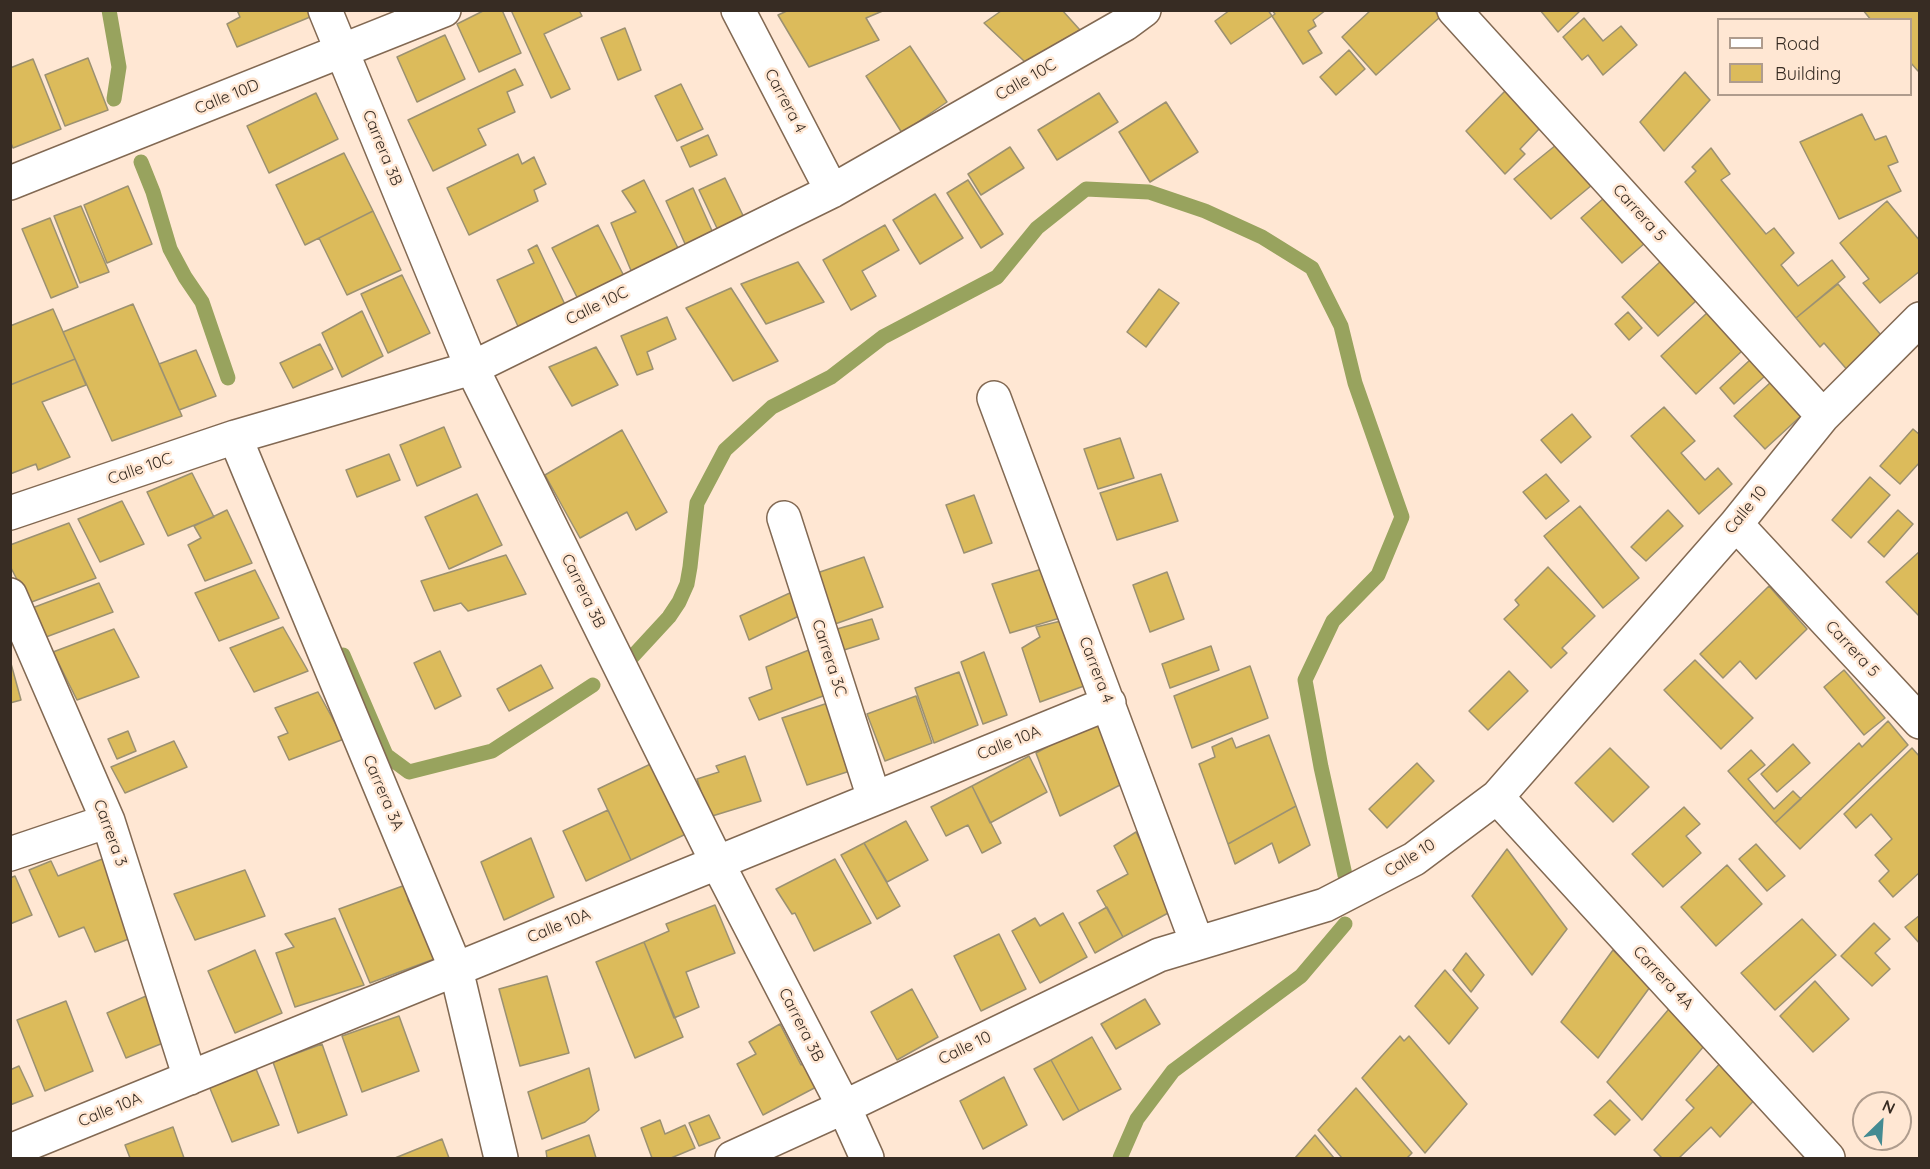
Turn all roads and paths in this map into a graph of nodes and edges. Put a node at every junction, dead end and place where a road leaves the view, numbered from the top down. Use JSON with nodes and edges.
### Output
{"nodes":[{"id":1,"x":325,"y":10,"type":"edge"},
{"id":2,"x":444,"y":10,"type":"edge"},
{"id":3,"x":738,"y":10,"type":"edge"},
{"id":4,"x":1455,"y":10,"type":"edge"},
{"id":5,"x":1126,"y":15,"type":"edge"},
{"id":6,"x":342,"y":51,"type":"junction"},
{"id":7,"x":10,"y":183,"type":"edge"},
{"id":8,"x":832,"y":190,"type":"junction"},
{"id":9,"x":1920,"y":319,"type":"edge"},
{"id":10,"x":472,"y":368,"type":"junction"},
{"id":11,"x":994,"y":398,"type":"dead end"},
{"id":12,"x":1823,"y":416,"type":"junction"},
{"id":13,"x":235,"y":437,"type":"junction"},
{"id":14,"x":10,"y":513,"type":"edge"},
{"id":15,"x":784,"y":518,"type":"dead end"},
{"id":16,"x":1736,"y":524,"type":"junction"},
{"id":17,"x":10,"y":595,"type":"edge"},
{"id":18,"x":1108,"y":703,"type":"junction"},
{"id":19,"x":1920,"y":722,"type":"edge"},
{"id":20,"x":1497,"y":797,"type":"junction"},
{"id":21,"x":874,"y":798,"type":"junction"},
{"id":22,"x":108,"y":821,"type":"junction"},
{"id":23,"x":10,"y":854,"type":"edge"},
{"id":24,"x":717,"y":862,"type":"junction"},
{"id":25,"x":1197,"y":943,"type":"junction"},
{"id":26,"x":456,"y":969,"type":"junction"},
{"id":27,"x":190,"y":1078,"type":"junction"},
{"id":28,"x":844,"y":1107,"type":"junction"},
{"id":29,"x":10,"y":1151,"type":"edge"},
{"id":30,"x":501,"y":1158,"type":"edge"},
{"id":31,"x":732,"y":1158,"type":"edge"},
{"id":32,"x":867,"y":1158,"type":"edge"},
{"id":33,"x":1828,"y":1158,"type":"edge"}],
"edges":[{"from":1,"to":6,"type":"street","name":"Carrera 3B"},
{"from":2,"to":6,"type":"street","name":"Calle 10D"},
{"from":3,"to":8,"type":"street","name":"Carrera 4"},
{"from":4,"to":12,"type":"street","name":"Carrera 5"},
{"from":5,"to":8,"type":"street","name":"Calle 10C"},
{"from":6,"to":7,"type":"street","name":"Calle 10D"},
{"from":6,"to":10,"type":"street","name":"Carrera 3B"},
{"from":8,"to":10,"type":"street","name":"Calle 10C"},
{"from":9,"to":12,"type":"street","name":"Calle 10"},
{"from":10,"to":13,"type":"street","name":"Calle 10C"},
{"from":10,"to":24,"type":"street","name":"Carrera 3B"},
{"from":11,"to":18,"type":"street","name":"Carrera 4"},
{"from":12,"to":16,"type":"street","name":"Calle 10"},
{"from":13,"to":14,"type":"street","name":"Calle 10C"},
{"from":13,"to":26,"type":"street","name":"Carrera 3A"},
{"from":15,"to":21,"type":"street","name":"Carrera 3C"},
{"from":16,"to":19,"type":"street","name":"Carrera 5"},
{"from":16,"to":20,"type":"street","name":"Calle 10"},
{"from":17,"to":22,"type":"street","name":"Carrera 3"},
{"from":18,"to":21,"type":"street","name":"Calle 10A"},
{"from":18,"to":25,"type":"street","name":"Carrera 4"},
{"from":20,"to":25,"type":"street","name":"Calle 10"},
{"from":20,"to":33,"type":"street","name":"Carrera 4A"},
{"from":21,"to":24,"type":"street","name":"Calle 10A"},
{"from":22,"to":23,"type":"street"},
{"from":22,"to":27,"type":"street","name":"Carrera 3"},
{"from":24,"to":26,"type":"street","name":"Calle 10A"},
{"from":24,"to":28,"type":"street","name":"Carrera 3B"},
{"from":25,"to":28,"type":"street","name":"Calle 10"},
{"from":26,"to":27,"type":"street","name":"Calle 10A"},
{"from":26,"to":30,"type":"street","name":"Carrera 3A"},
{"from":27,"to":29,"type":"street","name":"Calle 10A"},
{"from":28,"to":31,"type":"street","name":"Calle 10"},
{"from":28,"to":32,"type":"street","name":"Carrera 3B"}]}
